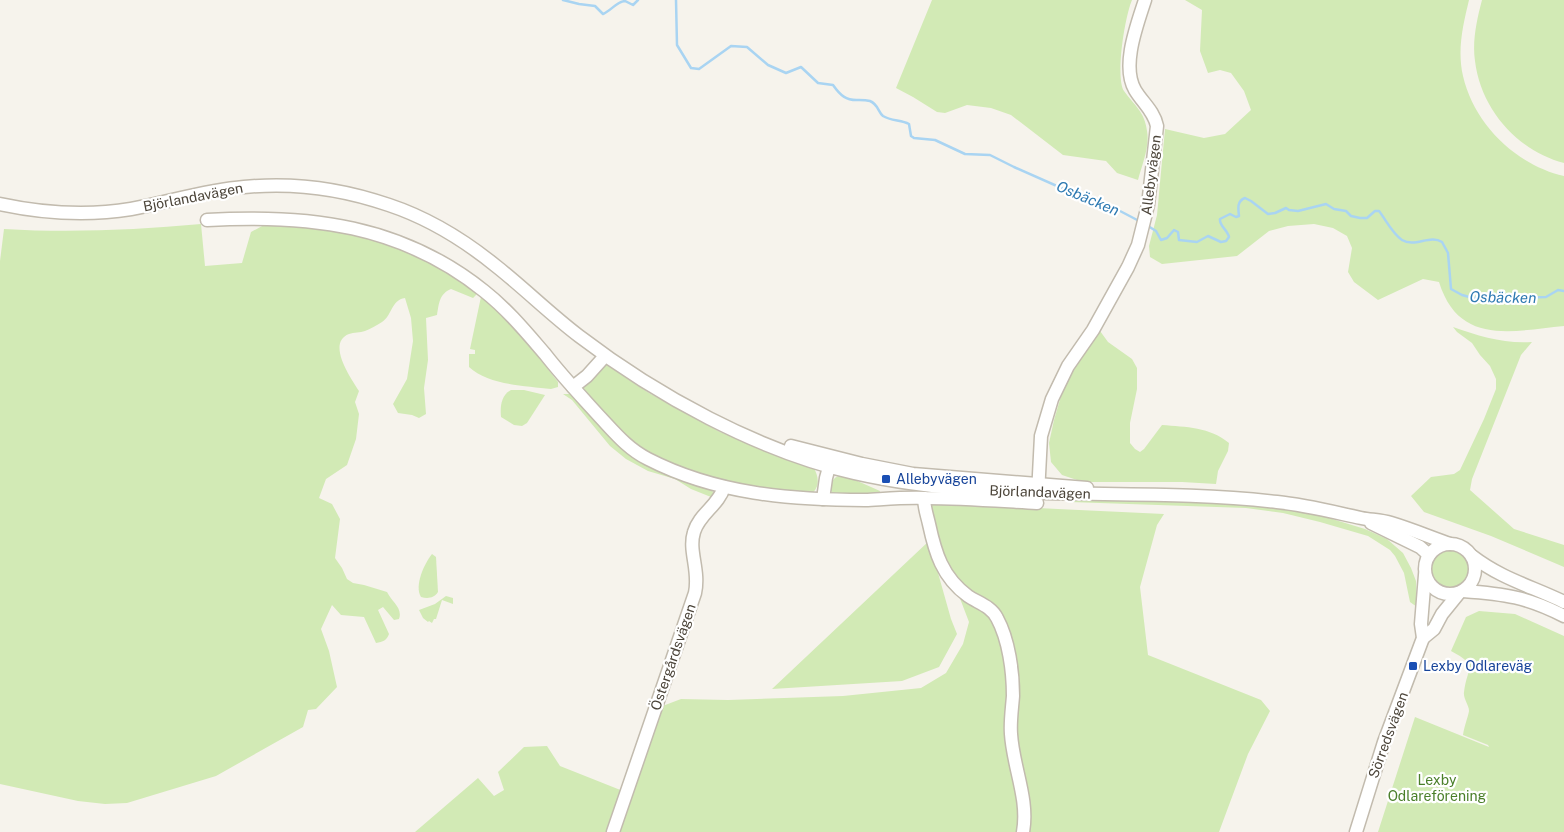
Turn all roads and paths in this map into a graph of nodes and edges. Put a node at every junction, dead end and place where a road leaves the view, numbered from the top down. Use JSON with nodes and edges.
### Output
{"nodes":[{"id":1,"x":1146,"y":0,"type":"edge"},
{"id":2,"x":0,"y":204,"type":"edge"},
{"id":3,"x":208,"y":220,"type":"dead end"},
{"id":4,"x":605,"y":356,"type":"junction"},
{"id":5,"x":572,"y":387,"type":"junction"},
{"id":6,"x":830,"y":462,"type":"junction"},
{"id":7,"x":724,"y":487,"type":"junction"},
{"id":8,"x":1038,"y":493,"type":"junction"},
{"id":9,"x":924,"y":498,"type":"junction"},
{"id":10,"x":823,"y":499,"type":"junction"},
{"id":11,"x":1360,"y":518,"type":"junction"},
{"id":12,"x":1450,"y":544,"type":"junction"},
{"id":13,"x":1429,"y":555,"type":"junction"},
{"id":14,"x":1472,"y":556,"type":"junction"},
{"id":15,"x":1425,"y":575,"type":"junction"},
{"id":16,"x":1461,"y":592,"type":"junction"},
{"id":17,"x":1564,"y":602,"type":"edge"},
{"id":18,"x":1564,"y":616,"type":"edge"},
{"id":19,"x":1423,"y":638,"type":"junction"},
{"id":20,"x":613,"y":832,"type":"edge"},
{"id":21,"x":1023,"y":832,"type":"edge"},
{"id":22,"x":1356,"y":832,"type":"edge"}],
"edges":[{"from":1,"to":8,"type":"street","name":"Allebyvägen"},
{"from":2,"to":4,"type":"street","name":"Björlandavägen"},
{"from":3,"to":5,"type":"street","name":"Björlandavägen"},
{"from":4,"to":5,"type":"street"},
{"from":4,"to":6,"type":"street","name":"Björlandavägen"},
{"from":5,"to":7,"type":"street","name":"Björlandavägen"},
{"from":6,"to":8,"type":"street","name":"Björlandavägen"},
{"from":6,"to":10,"type":"street"},
{"from":7,"to":10,"type":"street","name":"Björlandavägen"},
{"from":7,"to":20,"type":"street","name":"Östergårdsvägen"},
{"from":8,"to":9,"type":"street","name":"Björlandavägen"},
{"from":8,"to":11,"type":"street","name":"Björlandavägen"},
{"from":9,"to":10,"type":"street","name":"Björlandavägen"},
{"from":9,"to":21,"type":"street"},
{"from":11,"to":12,"type":"street","name":"Björlandavägen"},
{"from":11,"to":13,"type":"street","name":"Björlandavägen"},
{"from":12,"to":13,"type":"street"},
{"from":12,"to":14,"type":"street"},
{"from":13,"to":15,"type":"street"},
{"from":14,"to":16,"type":"street"},
{"from":14,"to":17,"type":"street"},
{"from":15,"to":16,"type":"street"},
{"from":15,"to":19,"type":"street","name":"Sörredsvägen"},
{"from":16,"to":18,"type":"street"},
{"from":16,"to":19,"type":"street","name":"Sörredsvägen"},
{"from":19,"to":22,"type":"street","name":"Sörredsvägen"}]}
